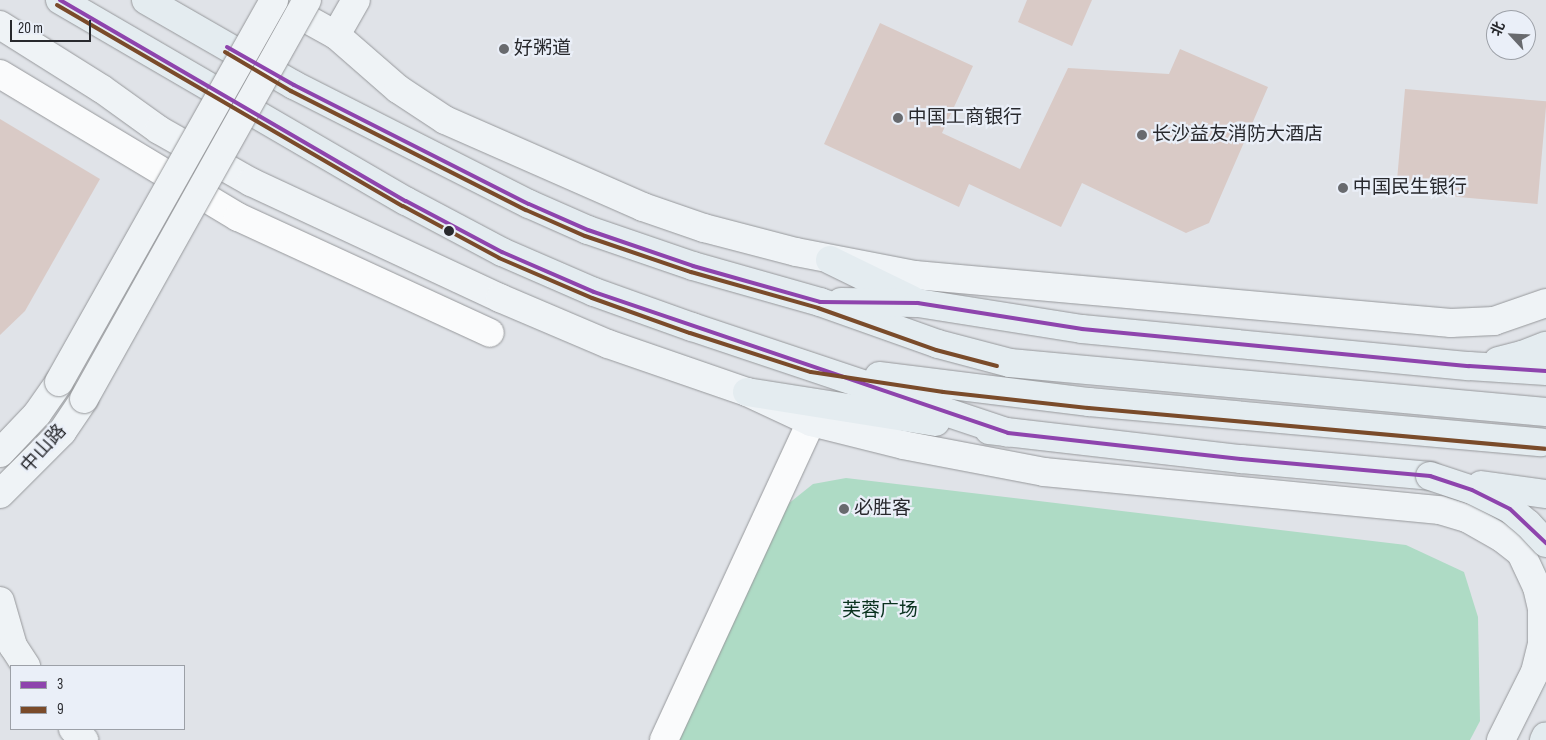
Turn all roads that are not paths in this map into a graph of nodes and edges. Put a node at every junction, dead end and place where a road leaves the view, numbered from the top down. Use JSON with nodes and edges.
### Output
{"nodes":[{"id":1,"x":60,"y":0,"type":"edge"},
{"id":2,"x":146,"y":0,"type":"edge"},
{"id":3,"x":273,"y":0,"type":"edge"},
{"id":4,"x":307,"y":0,"type":"edge"},
{"id":5,"x":356,"y":0,"type":"edge"},
{"id":6,"x":0,"y":24,"type":"edge"},
{"id":7,"x":336,"y":35,"type":"junction"},
{"id":8,"x":0,"y":74,"type":"edge"},
{"id":9,"x":830,"y":260,"type":"junction"},
{"id":10,"x":820,"y":302,"type":"junction"},
{"id":11,"x":918,"y":303,"type":"junction"},
{"id":12,"x":1546,"y":304,"type":"edge"},
{"id":13,"x":490,"y":333,"type":"dead end"},
{"id":14,"x":1546,"y":346,"type":"edge"},
{"id":15,"x":813,"y":366,"type":"junction"},
{"id":16,"x":1469,"y":366,"type":"junction"},
{"id":17,"x":1546,"y":371,"type":"edge"},
{"id":18,"x":747,"y":392,"type":"junction"},
{"id":19,"x":1546,"y":412,"type":"edge"},
{"id":20,"x":811,"y":422,"type":"junction"},
{"id":21,"x":1008,"y":433,"type":"junction"},
{"id":22,"x":1541,"y":442,"type":"dead end"},
{"id":23,"x":0,"y":453,"type":"edge"},
{"id":24,"x":1430,"y":476,"type":"junction"},
{"id":25,"x":1542,"y":490,"type":"edge"},
{"id":26,"x":0,"y":494,"type":"edge"},
{"id":27,"x":1546,"y":543,"type":"edge"},
{"id":28,"x":1515,"y":549,"type":"junction"},
{"id":29,"x":0,"y":601,"type":"edge"},
{"id":30,"x":1545,"y":627,"type":"edge"},
{"id":31,"x":25,"y":665,"type":"edge"},
{"id":32,"x":74,"y":730,"type":"edge"},
{"id":33,"x":1546,"y":736,"type":"edge"},
{"id":34,"x":84,"y":740,"type":"edge"},
{"id":35,"x":664,"y":740,"type":"edge"},
{"id":36,"x":1501,"y":740,"type":"edge"},
{"id":37,"x":1544,"y":740,"type":"edge"}],
"edges":[{"from":1,"to":15,"type":"main road"},
{"from":2,"to":10,"type":"main road"},
{"from":3,"to":7,"type":"street"},
{"from":3,"to":23,"type":"street","name":"中山路","bridge":true},
{"from":4,"to":26,"type":"street","name":"中山路","bridge":true},
{"from":5,"to":7,"type":"street"},
{"from":6,"to":18,"type":"street"},
{"from":7,"to":9,"type":"street"},
{"from":8,"to":13,"type":"street"},
{"from":9,"to":11,"type":"main road"},
{"from":9,"to":12,"type":"street"},
{"from":10,"to":11,"type":"main road"},
{"from":10,"to":19,"type":"main road"},
{"from":11,"to":16,"type":"main road"},
{"from":14,"to":16,"type":"main road"},
{"from":15,"to":21,"type":"main road"},
{"from":15,"to":22,"type":"main road"},
{"from":16,"to":17,"type":"main road"},
{"from":18,"to":20,"type":"street"},
{"from":18,"to":21,"type":"main road"},
{"from":20,"to":28,"type":"street"},
{"from":20,"to":35,"type":"street"},
{"from":21,"to":24,"type":"main road"},
{"from":24,"to":25,"type":"main road","bridge":true},
{"from":24,"to":27,"type":"main road","bridge":true},
{"from":25,"to":28,"type":"street"},
{"from":28,"to":30,"type":"street"},
{"from":29,"to":31,"type":"street"},
{"from":30,"to":36,"type":"street"},
{"from":32,"to":34,"type":"street"},
{"from":33,"to":37,"type":"main road"}]}
